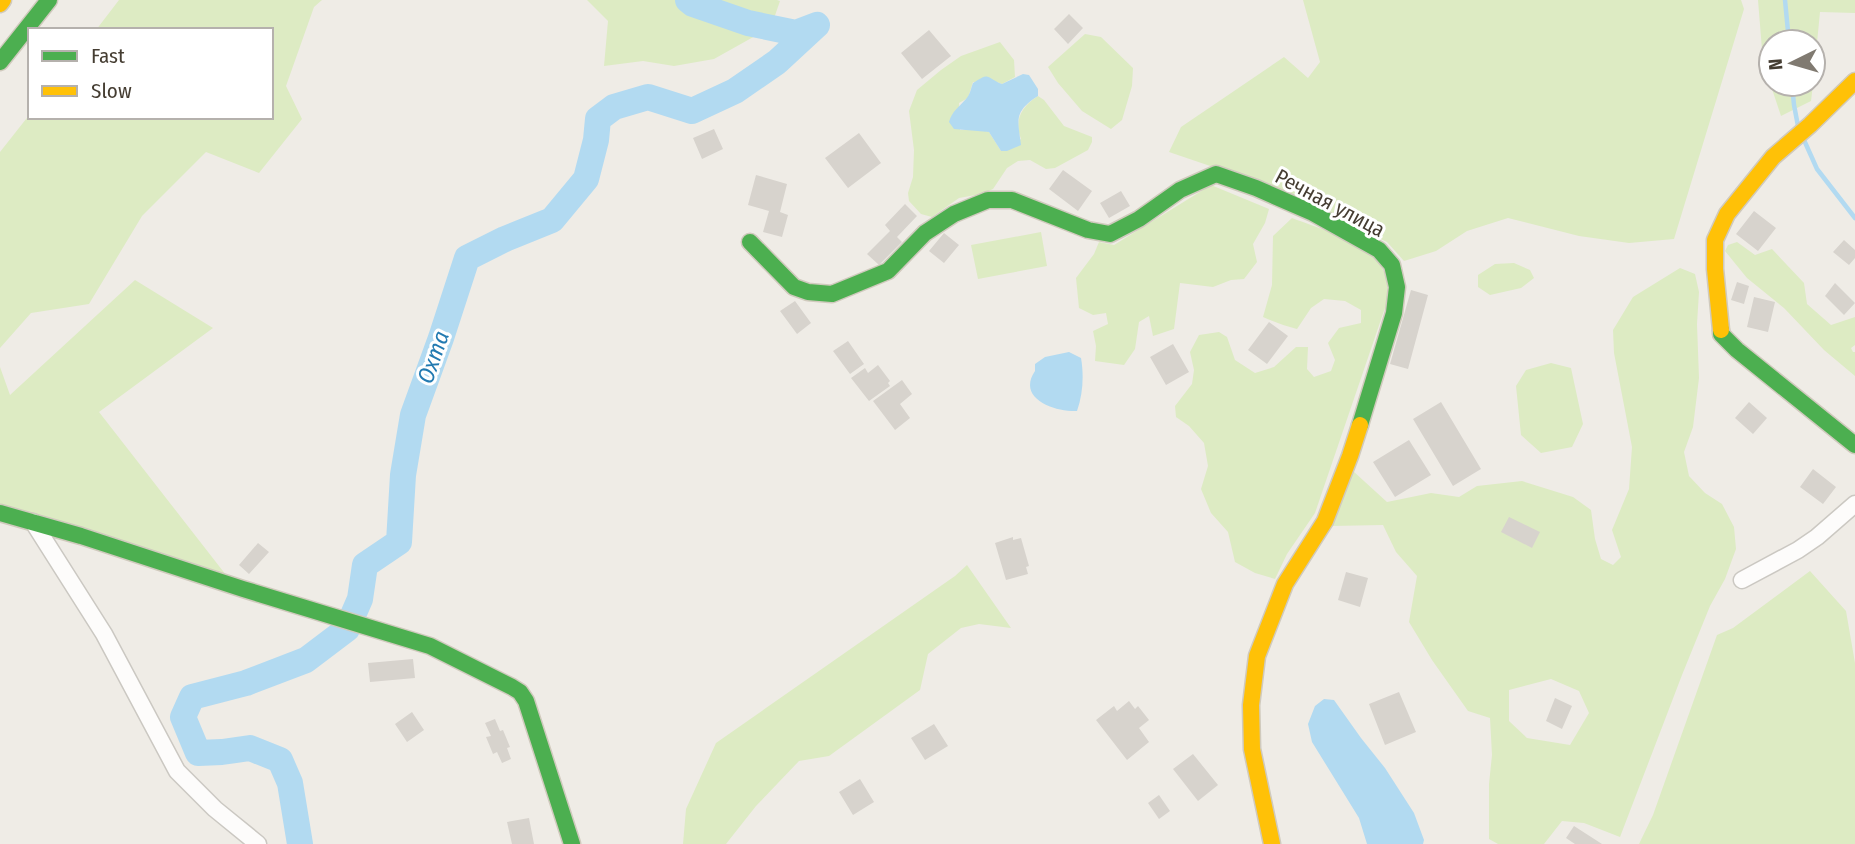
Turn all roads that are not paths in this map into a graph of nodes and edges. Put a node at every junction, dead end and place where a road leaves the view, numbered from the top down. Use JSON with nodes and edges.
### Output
{"nodes":[{"id":1,"x":3,"y":0,"type":"edge"},
{"id":2,"x":50,"y":0,"type":"edge"},
{"id":3,"x":0,"y":4,"type":"edge"},
{"id":4,"x":0,"y":62,"type":"edge"},
{"id":5,"x":1855,"y":80,"type":"edge"},
{"id":6,"x":750,"y":242,"type":"dead end"},
{"id":7,"x":1855,"y":445,"type":"edge"},
{"id":8,"x":1855,"y":505,"type":"edge"},
{"id":9,"x":0,"y":513,"type":"edge"},
{"id":10,"x":33,"y":522,"type":"junction"},
{"id":11,"x":1742,"y":580,"type":"dead end"},
{"id":12,"x":258,"y":844,"type":"edge"},
{"id":13,"x":572,"y":844,"type":"edge"},
{"id":14,"x":1272,"y":844,"type":"edge"}],
"edges":[{"from":1,"to":3,"type":"main road"},
{"from":2,"to":4,"type":"main road"},
{"from":5,"to":7,"type":"main road"},
{"from":6,"to":14,"type":"main road","name":"Речная улица"},
{"from":8,"to":11,"type":"street"},
{"from":9,"to":10,"type":"main road"},
{"from":10,"to":12,"type":"street"},
{"from":10,"to":13,"type":"main road"}]}
